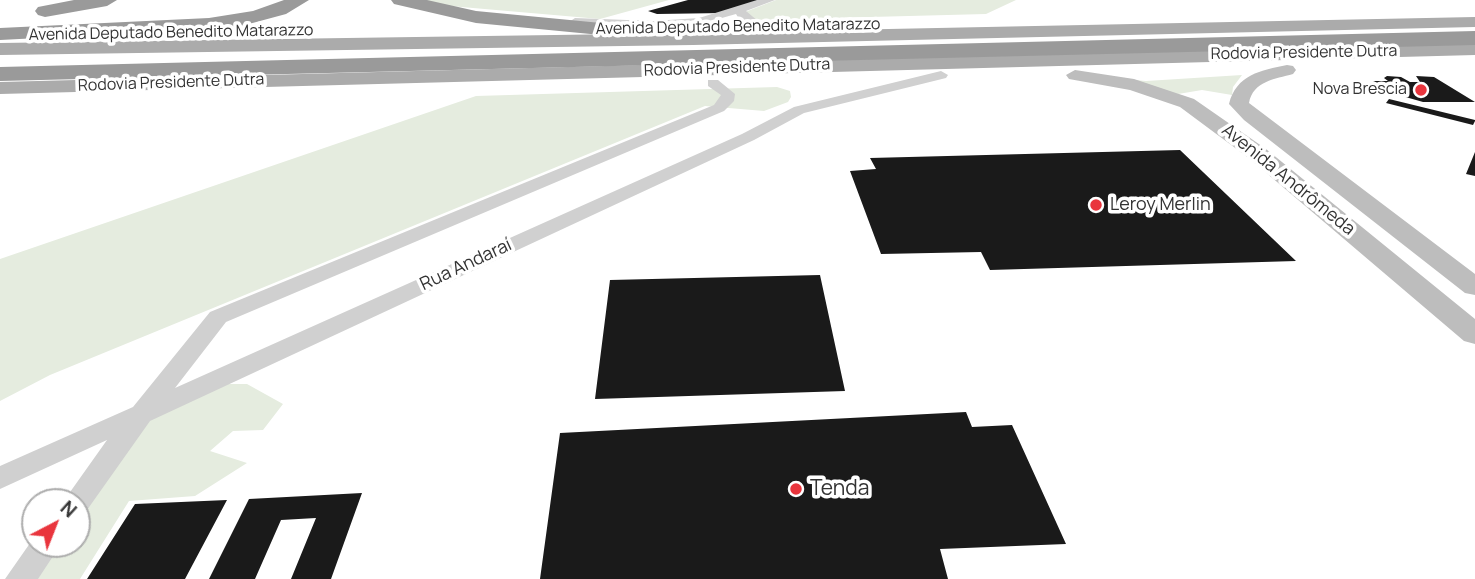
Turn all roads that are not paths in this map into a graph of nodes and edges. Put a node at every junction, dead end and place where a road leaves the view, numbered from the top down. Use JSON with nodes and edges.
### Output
{"nodes":[{"id":1,"x":50,"y":0,"type":"edge"},
{"id":2,"x":66,"y":0,"type":"edge"},
{"id":3,"x":96,"y":0,"type":"edge"},
{"id":4,"x":107,"y":0,"type":"edge"},
{"id":5,"x":299,"y":0,"type":"edge"},
{"id":6,"x":401,"y":0,"type":"edge"},
{"id":7,"x":769,"y":0,"type":"edge"},
{"id":8,"x":740,"y":10,"type":"junction"},
{"id":9,"x":444,"y":11,"type":"junction"},
{"id":10,"x":1475,"y":13,"type":"edge"},
{"id":11,"x":9,"y":21,"type":"edge"},
{"id":12,"x":1059,"y":21,"type":"junction"},
{"id":13,"x":1475,"y":22,"type":"edge"},
{"id":14,"x":1337,"y":25,"type":"junction"},
{"id":15,"x":759,"y":27,"type":"junction"},
{"id":16,"x":601,"y":29,"type":"junction"},
{"id":17,"x":1475,"y":29,"type":"edge"},
{"id":18,"x":1475,"y":38,"type":"edge"},
{"id":19,"x":223,"y":45,"type":"junction"},
{"id":20,"x":0,"y":49,"type":"edge"},
{"id":21,"x":1475,"y":49,"type":"edge"},
{"id":22,"x":0,"y":57,"type":"edge"},
{"id":23,"x":1475,"y":64,"type":"edge"},
{"id":24,"x":1287,"y":70,"type":"junction"},
{"id":25,"x":0,"y":74,"type":"edge"},
{"id":26,"x":941,"y":75,"type":"junction"},
{"id":27,"x":1076,"y":75,"type":"junction"},
{"id":28,"x":713,"y":83,"type":"junction"},
{"id":29,"x":0,"y":88,"type":"edge"},
{"id":30,"x":1223,"y":100,"type":"junction"},
{"id":31,"x":0,"y":101,"type":"edge"},
{"id":32,"x":1188,"y":103,"type":"junction"},
{"id":33,"x":1475,"y":287,"type":"edge"},
{"id":34,"x":1475,"y":334,"type":"edge"},
{"id":35,"x":141,"y":415,"type":"junction"},
{"id":36,"x":0,"y":478,"type":"edge"},
{"id":37,"x":87,"y":488,"type":"edge"},
{"id":38,"x":36,"y":558,"type":"edge"},
{"id":39,"x":20,"y":579,"type":"edge"}],
"edges":[{"from":1,"to":11,"type":"highway"},
{"from":2,"to":11,"type":"highway"},
{"from":3,"to":11,"type":"highway"},
{"from":4,"to":11,"type":"highway"},
{"from":5,"to":11,"type":"highway"},
{"from":6,"to":9,"type":"highway"},
{"from":7,"to":8,"type":"street"},
{"from":8,"to":9,"type":"street"},
{"from":8,"to":15,"type":"street"},
{"from":9,"to":16,"type":"highway"},
{"from":10,"to":12,"type":"main road","name":"Avenida Deputado Benedito Matarazzo"},
{"from":11,"to":16,"type":"main road","name":"Avenida Deputado Benedito Matarazzo"},
{"from":12,"to":14,"type":"main road"},
{"from":12,"to":15,"type":"main road","name":"Avenida Deputado Benedito Matarazzo"},
{"from":13,"to":14,"type":"main road","name":"Rodovia Presidente Dutra"},
{"from":14,"to":19,"type":"main road","name":"Rodovia Presidente Dutra"},
{"from":15,"to":16,"type":"main road","name":"Avenida Deputado Benedito Matarazzo"},
{"from":17,"to":22,"type":"highway","name":"Rodovia Presidente Dutra"},
{"from":18,"to":25,"type":"highway","name":"Rodovia Presidente Dutra"},
{"from":19,"to":20,"type":"main road","name":"Rodovia Presidente Dutra"},
{"from":19,"to":22,"type":"highway"},
{"from":21,"to":29,"type":"main road","name":"Rodovia Presidente Dutra"},
{"from":23,"to":24,"type":"main road"},
{"from":24,"to":27,"type":"main road"},
{"from":24,"to":30,"type":"main road","name":"Avenida Andrômeda"},
{"from":26,"to":27,"type":"main road"},
{"from":26,"to":28,"type":"main road"},
{"from":26,"to":35,"type":"street","name":"Rua Andaraí"},
{"from":27,"to":32,"type":"main road","name":"Avenida Andrômeda"},
{"from":28,"to":31,"type":"main road"},
{"from":28,"to":35,"type":"street"},
{"from":30,"to":32,"type":"main road"},
{"from":30,"to":33,"type":"main road","name":"Avenida Andrômeda"},
{"from":32,"to":34,"type":"main road","name":"Avenida Andrômeda"},
{"from":35,"to":36,"type":"street","name":"Rua Andaraí"},
{"from":35,"to":37,"type":"street"},
{"from":38,"to":39,"type":"street"}]}
